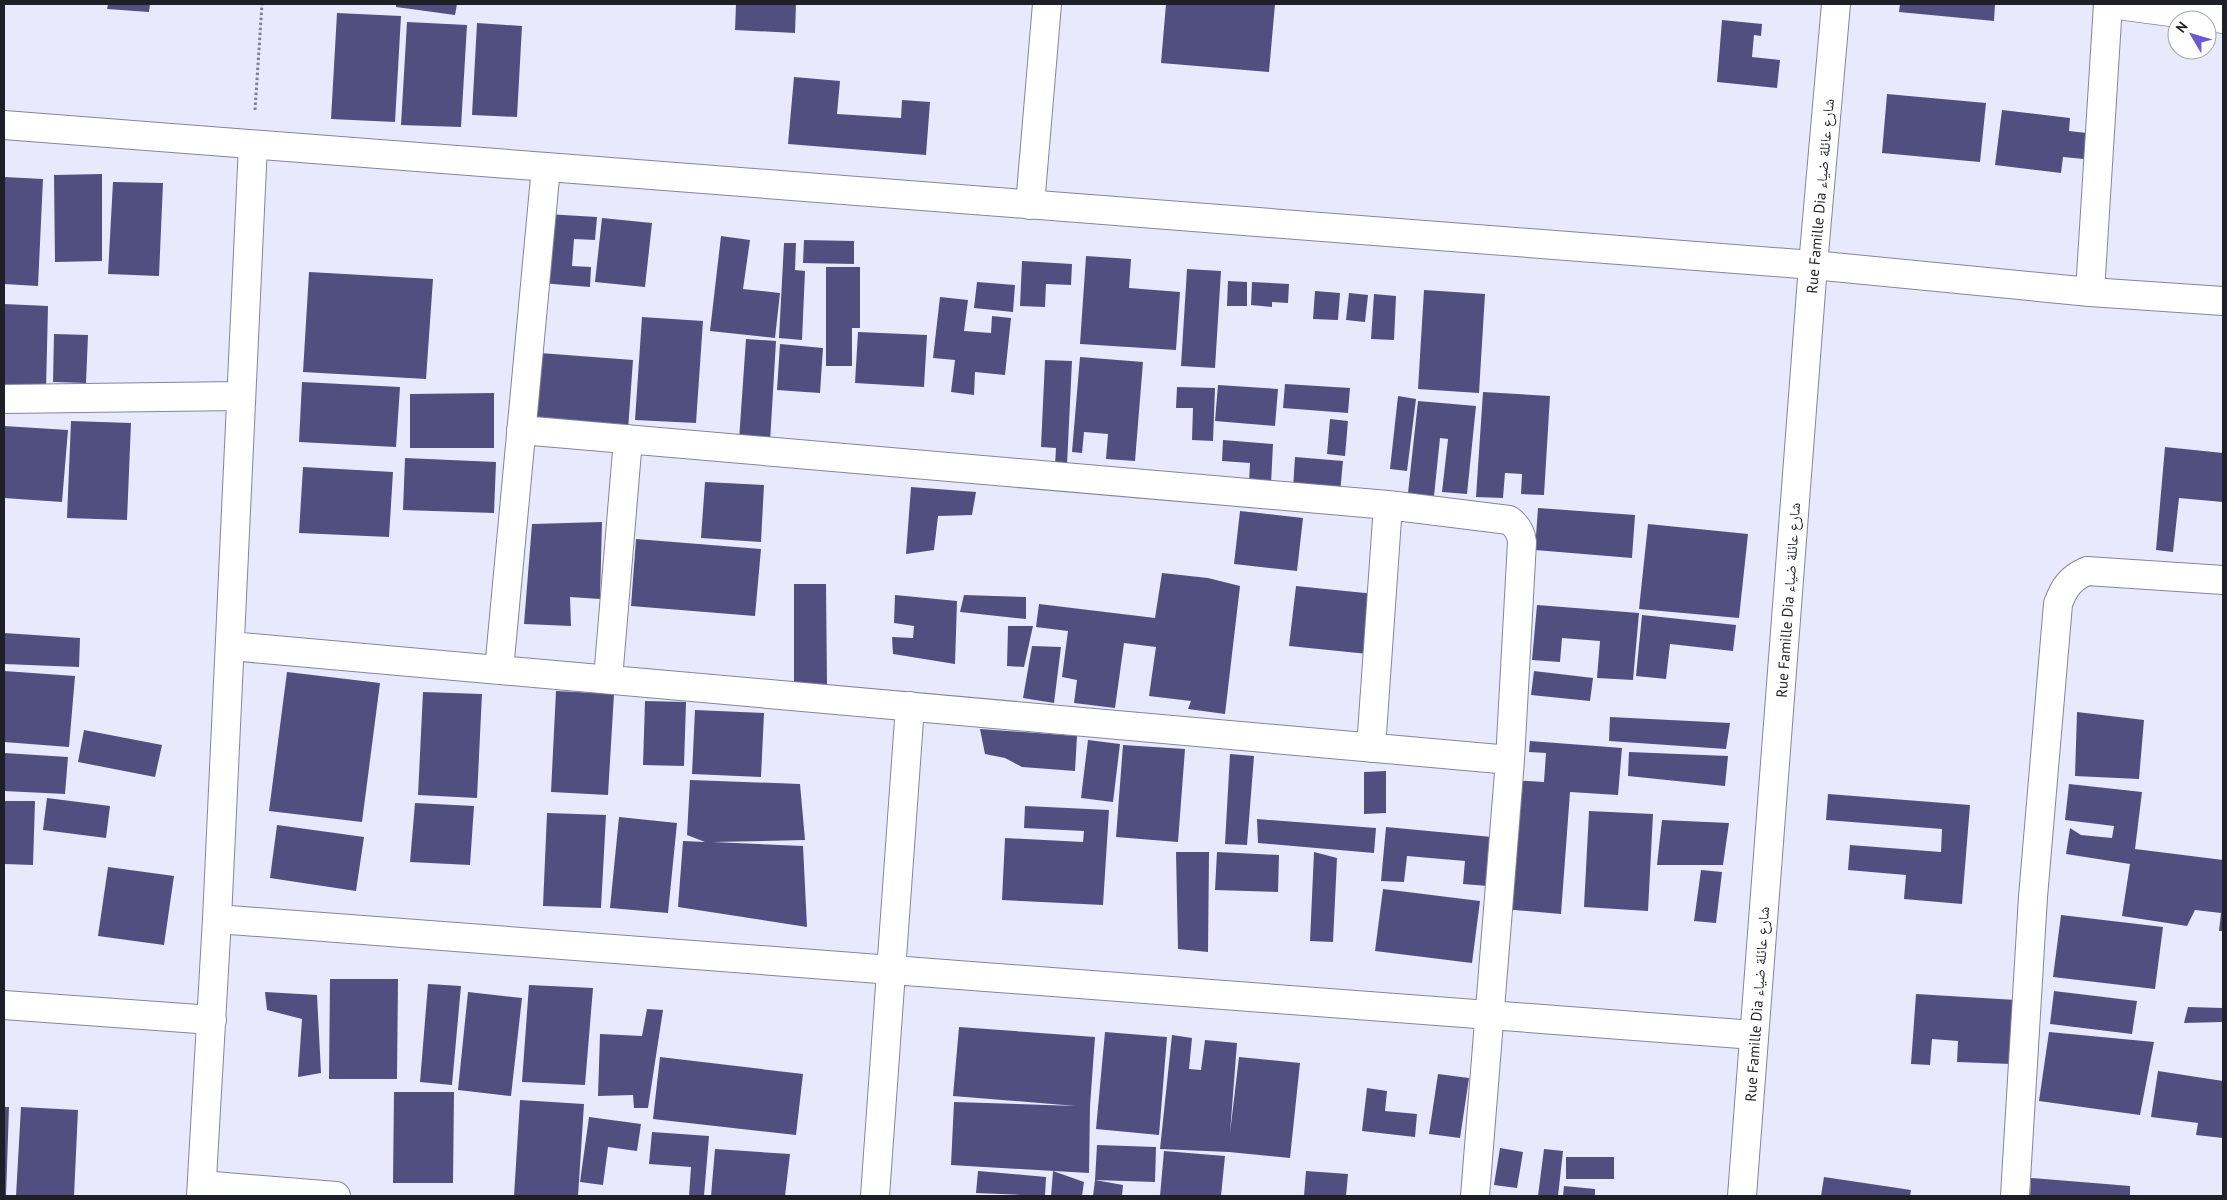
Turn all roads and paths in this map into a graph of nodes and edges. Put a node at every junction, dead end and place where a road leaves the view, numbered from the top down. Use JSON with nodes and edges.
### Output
{"nodes":[{"id":1,"x":262,"y":4,"type":"edge"},
{"id":2,"x":1047,"y":4,"type":"edge"},
{"id":3,"x":1836,"y":4,"type":"edge"},
{"id":4,"x":2109,"y":4,"type":"edge"},
{"id":5,"x":2223,"y":19,"type":"edge"},
{"id":6,"x":4,"y":125,"type":"edge"},
{"id":7,"x":253,"y":145,"type":"junction"},
{"id":8,"x":546,"y":168,"type":"junction"},
{"id":9,"x":1030,"y":205,"type":"junction"},
{"id":10,"x":1813,"y":265,"type":"junction"},
{"id":11,"x":2090,"y":292,"type":"junction"},
{"id":12,"x":2223,"y":301,"type":"edge"},
{"id":13,"x":241,"y":396,"type":"junction"},
{"id":14,"x":4,"y":399,"type":"edge"},
{"id":15,"x":521,"y":430,"type":"junction"},
{"id":16,"x":628,"y":439,"type":"junction"},
{"id":17,"x":1388,"y":506,"type":"junction"},
{"id":18,"x":2223,"y":580,"type":"edge"},
{"id":19,"x":230,"y":646,"type":"junction"},
{"id":20,"x":499,"y":670,"type":"junction"},
{"id":21,"x":608,"y":679,"type":"junction"},
{"id":22,"x":910,"y":706,"type":"junction"},
{"id":23,"x":1371,"y":748,"type":"junction"},
{"id":24,"x":1510,"y":760,"type":"junction"},
{"id":25,"x":217,"y":919,"type":"junction"},
{"id":26,"x":890,"y":970,"type":"junction"},
{"id":27,"x":4,"y":1005,"type":"edge"},
{"id":28,"x":1490,"y":1016,"type":"junction"},
{"id":29,"x":212,"y":1020,"type":"junction"},
{"id":30,"x":1754,"y":1035,"type":"junction"},
{"id":31,"x":201,"y":1191,"type":"edge"},
{"id":32,"x":336,"y":1196,"type":"edge"},
{"id":33,"x":875,"y":1196,"type":"edge"},
{"id":34,"x":1475,"y":1196,"type":"edge"},
{"id":35,"x":1742,"y":1196,"type":"edge"},
{"id":36,"x":2015,"y":1196,"type":"edge"}],
"edges":[{"from":1,"to":7,"type":"path"},
{"from":2,"to":9,"type":"street"},
{"from":3,"to":10,"type":"street","name":"Rue Famille Dia شارع عائلة ضياء"},
{"from":4,"to":5,"type":"street"},
{"from":4,"to":11,"type":"street"},
{"from":6,"to":7,"type":"street"},
{"from":7,"to":8,"type":"street"},
{"from":7,"to":13,"type":"street"},
{"from":8,"to":9,"type":"street"},
{"from":8,"to":15,"type":"street"},
{"from":9,"to":10,"type":"street"},
{"from":10,"to":11,"type":"street"},
{"from":10,"to":30,"type":"street","name":"Rue Famille Dia شارع عائلة ضياء"},
{"from":11,"to":12,"type":"street"},
{"from":13,"to":14,"type":"street"},
{"from":13,"to":19,"type":"street"},
{"from":15,"to":16,"type":"street"},
{"from":15,"to":20,"type":"street"},
{"from":16,"to":17,"type":"street"},
{"from":16,"to":21,"type":"street"},
{"from":17,"to":23,"type":"street"},
{"from":17,"to":24,"type":"street"},
{"from":18,"to":36,"type":"street"},
{"from":19,"to":20,"type":"street"},
{"from":19,"to":25,"type":"street"},
{"from":20,"to":21,"type":"street"},
{"from":21,"to":22,"type":"street"},
{"from":22,"to":23,"type":"street"},
{"from":22,"to":26,"type":"street"},
{"from":23,"to":24,"type":"street"},
{"from":24,"to":28,"type":"street"},
{"from":25,"to":26,"type":"street"},
{"from":25,"to":29,"type":"street"},
{"from":26,"to":28,"type":"street"},
{"from":26,"to":33,"type":"street"},
{"from":27,"to":29,"type":"street"},
{"from":28,"to":30,"type":"street"},
{"from":28,"to":34,"type":"street"},
{"from":29,"to":31,"type":"street"},
{"from":30,"to":35,"type":"street","name":"Rue Famille Dia شارع عائلة ضياء"},
{"from":31,"to":32,"type":"street"}]}
